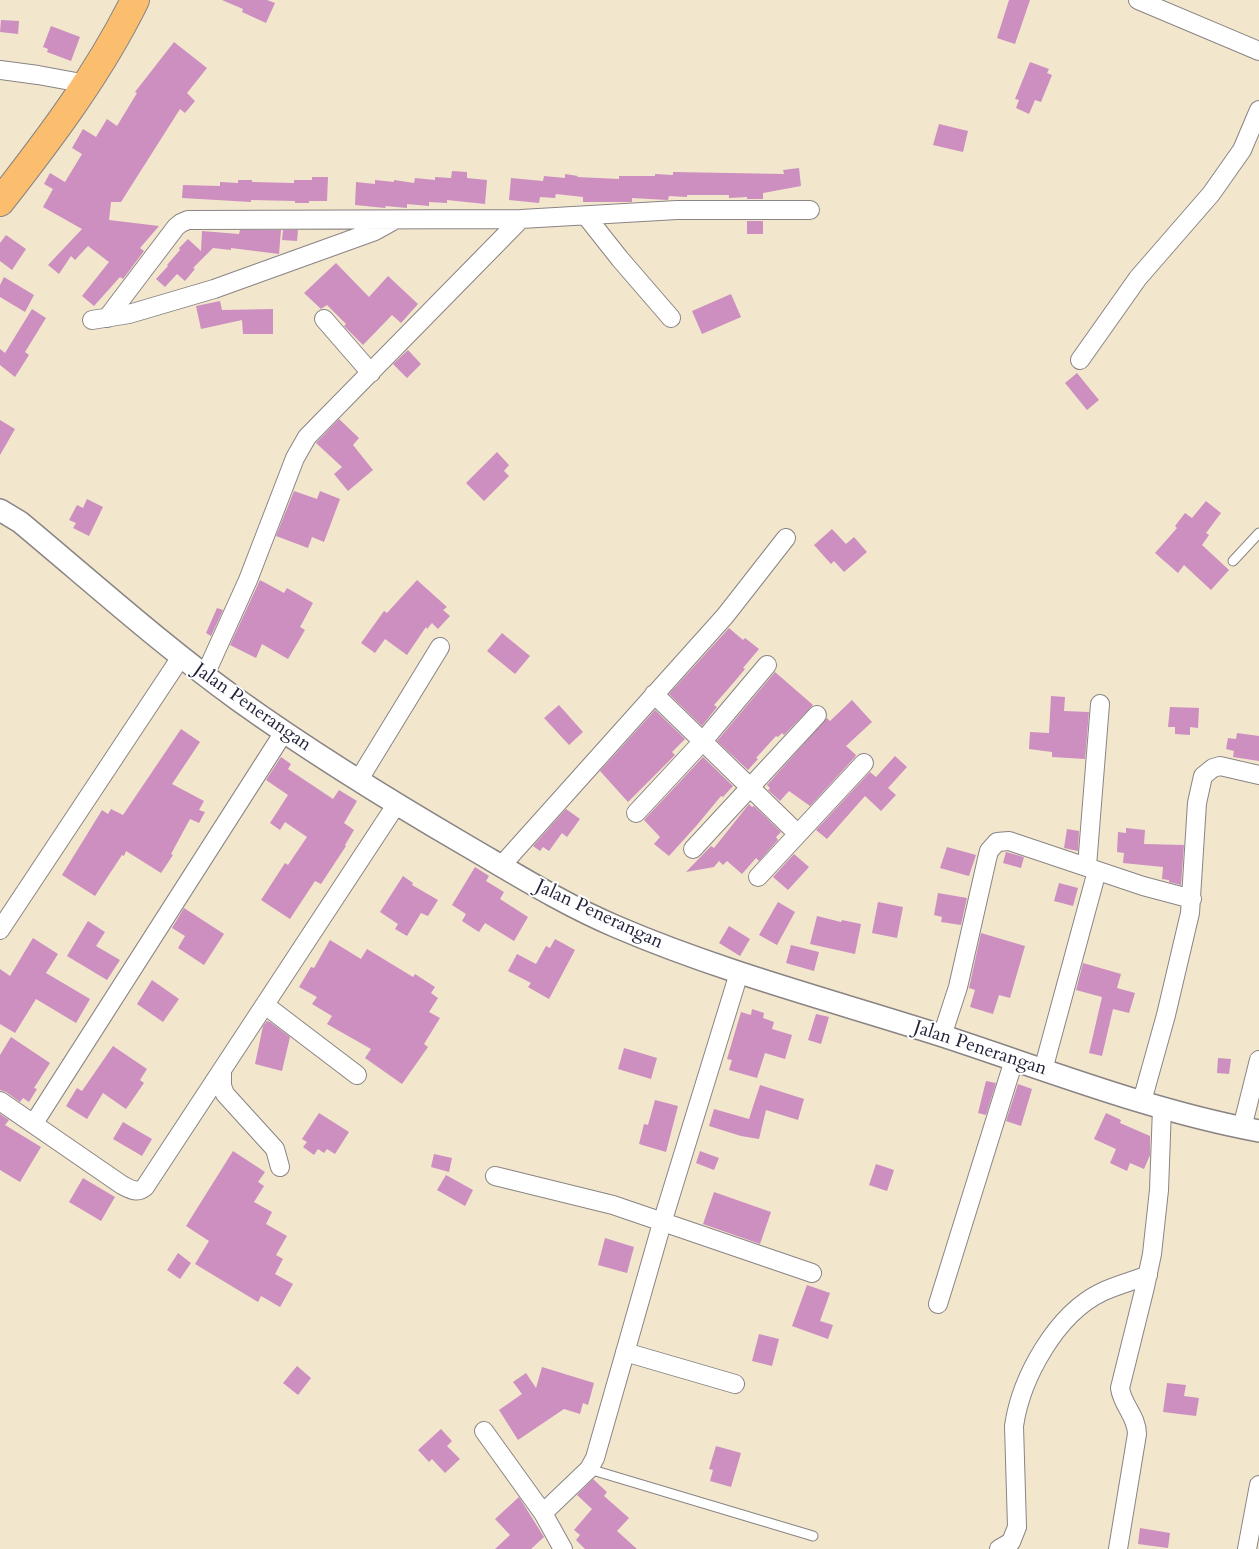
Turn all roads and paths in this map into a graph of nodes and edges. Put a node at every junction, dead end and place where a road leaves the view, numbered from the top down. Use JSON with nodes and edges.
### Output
{"nodes":[{"id":1,"x":135,"y":0,"type":"edge"},
{"id":2,"x":1138,"y":0,"type":"edge"},
{"id":3,"x":1259,"y":51,"type":"edge"},
{"id":4,"x":0,"y":70,"type":"edge"},
{"id":5,"x":87,"y":84,"type":"junction"},
{"id":6,"x":1259,"y":110,"type":"edge"},
{"id":7,"x":0,"y":202,"type":"edge"},
{"id":8,"x":810,"y":210,"type":"dead end"},
{"id":9,"x":586,"y":216,"type":"junction"},
{"id":10,"x":521,"y":219,"type":"junction"},
{"id":11,"x":395,"y":220,"type":"junction"},
{"id":12,"x":671,"y":318,"type":"dead end"},
{"id":13,"x":324,"y":319,"type":"dead end"},
{"id":14,"x":1080,"y":360,"type":"dead end"},
{"id":15,"x":370,"y":373,"type":"junction"},
{"id":16,"x":0,"y":510,"type":"edge"},
{"id":17,"x":1259,"y":533,"type":"edge"},
{"id":18,"x":786,"y":538,"type":"dead end"},
{"id":19,"x":1233,"y":561,"type":"dead end"},
{"id":20,"x":440,"y":647,"type":"dead end"},
{"id":21,"x":182,"y":657,"type":"junction"},
{"id":22,"x":767,"y":665,"type":"dead end"},
{"id":23,"x":205,"y":675,"type":"junction"},
{"id":24,"x":654,"y":694,"type":"junction"},
{"id":25,"x":1100,"y":704,"type":"dead end"},
{"id":26,"x":817,"y":715,"type":"dead end"},
{"id":27,"x":284,"y":732,"type":"junction"},
{"id":28,"x":702,"y":741,"type":"junction"},
{"id":29,"x":864,"y":763,"type":"dead end"},
{"id":30,"x":1259,"y":775,"type":"edge"},
{"id":31,"x":358,"y":781,"type":"junction"},
{"id":32,"x":751,"y":787,"type":"junction"},
{"id":33,"x":396,"y":804,"type":"junction"},
{"id":34,"x":636,"y":813,"type":"dead end"},
{"id":35,"x":798,"y":834,"type":"junction"},
{"id":36,"x":693,"y":849,"type":"dead end"},
{"id":37,"x":501,"y":866,"type":"junction"},
{"id":38,"x":1092,"y":869,"type":"junction"},
{"id":39,"x":758,"y":877,"type":"dead end"},
{"id":40,"x":1192,"y":899,"type":"junction"},
{"id":41,"x":0,"y":930,"type":"edge"},
{"id":42,"x":739,"y":973,"type":"junction"},
{"id":43,"x":265,"y":1005,"type":"junction"},
{"id":44,"x":942,"y":1036,"type":"junction"},
{"id":45,"x":1014,"y":1060,"type":"junction"},
{"id":46,"x":1259,"y":1060,"type":"edge"},
{"id":47,"x":1043,"y":1070,"type":"junction"},
{"id":48,"x":222,"y":1071,"type":"junction"},
{"id":49,"x":357,"y":1075,"type":"dead end"},
{"id":50,"x":0,"y":1101,"type":"edge"},
{"id":51,"x":1142,"y":1101,"type":"junction"},
{"id":52,"x":1162,"y":1108,"type":"junction"},
{"id":53,"x":34,"y":1123,"type":"junction"},
{"id":54,"x":1250,"y":1130,"type":"edge"},
{"id":55,"x":280,"y":1167,"type":"dead end"},
{"id":56,"x":495,"y":1176,"type":"dead end"},
{"id":57,"x":662,"y":1223,"type":"junction"},
{"id":58,"x":812,"y":1273,"type":"dead end"},
{"id":59,"x":1148,"y":1275,"type":"junction"},
{"id":60,"x":938,"y":1304,"type":"dead end"},
{"id":61,"x":625,"y":1352,"type":"junction"},
{"id":62,"x":735,"y":1384,"type":"dead end"},
{"id":63,"x":484,"y":1431,"type":"dead end"},
{"id":64,"x":589,"y":1469,"type":"junction"},
{"id":65,"x":1259,"y":1484,"type":"edge"},
{"id":66,"x":543,"y":1513,"type":"junction"},
{"id":67,"x":813,"y":1536,"type":"dead end"},
{"id":68,"x":564,"y":1549,"type":"edge"},
{"id":69,"x":999,"y":1549,"type":"edge"},
{"id":70,"x":1118,"y":1549,"type":"edge"},
{"id":71,"x":1247,"y":1549,"type":"edge"}],
"edges":[{"from":1,"to":5,"type":"highway"},
{"from":2,"to":3,"type":"street"},
{"from":4,"to":5,"type":"street"},
{"from":5,"to":7,"type":"highway"},
{"from":6,"to":14,"type":"street"},
{"from":8,"to":9,"type":"street"},
{"from":9,"to":10,"type":"street"},
{"from":9,"to":12,"type":"street"},
{"from":10,"to":11,"type":"street"},
{"from":10,"to":15,"type":"street"},
{"from":11,"to":11,"type":"street"},
{"from":13,"to":15,"type":"street"},
{"from":15,"to":23,"type":"street"},
{"from":16,"to":21,"type":"street","name":"Jalan Penerangan"},
{"from":17,"to":19,"type":"lane"},
{"from":18,"to":24,"type":"street"},
{"from":20,"to":31,"type":"street"},
{"from":21,"to":23,"type":"street","name":"Jalan Penerangan"},
{"from":21,"to":41,"type":"street"},
{"from":22,"to":28,"type":"street"},
{"from":23,"to":27,"type":"street","name":"Jalan Penerangan"},
{"from":24,"to":28,"type":"street"},
{"from":24,"to":37,"type":"street"},
{"from":25,"to":38,"type":"street"},
{"from":26,"to":32,"type":"street"},
{"from":27,"to":31,"type":"street","name":"Jalan Penerangan"},
{"from":27,"to":53,"type":"street"},
{"from":28,"to":32,"type":"street"},
{"from":28,"to":34,"type":"street"},
{"from":29,"to":35,"type":"street"},
{"from":30,"to":40,"type":"street"},
{"from":31,"to":33,"type":"street","name":"Jalan Penerangan"},
{"from":32,"to":35,"type":"street"},
{"from":32,"to":36,"type":"street"},
{"from":33,"to":37,"type":"street","name":"Jalan Penerangan"},
{"from":33,"to":43,"type":"street"},
{"from":35,"to":39,"type":"street"},
{"from":37,"to":42,"type":"street","name":"Jalan Penerangan"},
{"from":38,"to":40,"type":"street"},
{"from":38,"to":44,"type":"street"},
{"from":38,"to":47,"type":"street"},
{"from":40,"to":51,"type":"street"},
{"from":42,"to":44,"type":"street","name":"Jalan Penerangan"},
{"from":42,"to":57,"type":"street"},
{"from":43,"to":48,"type":"street"},
{"from":43,"to":49,"type":"street"},
{"from":44,"to":45,"type":"street","name":"Jalan Penerangan"},
{"from":45,"to":47,"type":"street","name":"Jalan Penerangan"},
{"from":45,"to":60,"type":"street"},
{"from":46,"to":54,"type":"street"},
{"from":47,"to":51,"type":"street","name":"Jalan Penerangan"},
{"from":48,"to":53,"type":"street"},
{"from":48,"to":55,"type":"street"},
{"from":50,"to":53,"type":"street"},
{"from":51,"to":52,"type":"street","name":"Jalan Penerangan"},
{"from":52,"to":54,"type":"street","name":"Jalan Penerangan"},
{"from":52,"to":59,"type":"street"},
{"from":56,"to":57,"type":"street"},
{"from":57,"to":58,"type":"street"},
{"from":57,"to":61,"type":"street"},
{"from":59,"to":69,"type":"street"},
{"from":59,"to":70,"type":"street"},
{"from":61,"to":62,"type":"street"},
{"from":61,"to":64,"type":"street"},
{"from":63,"to":66,"type":"street"},
{"from":64,"to":66,"type":"street"},
{"from":64,"to":67,"type":"lane"},
{"from":65,"to":71,"type":"street"},
{"from":66,"to":68,"type":"street"}]}
